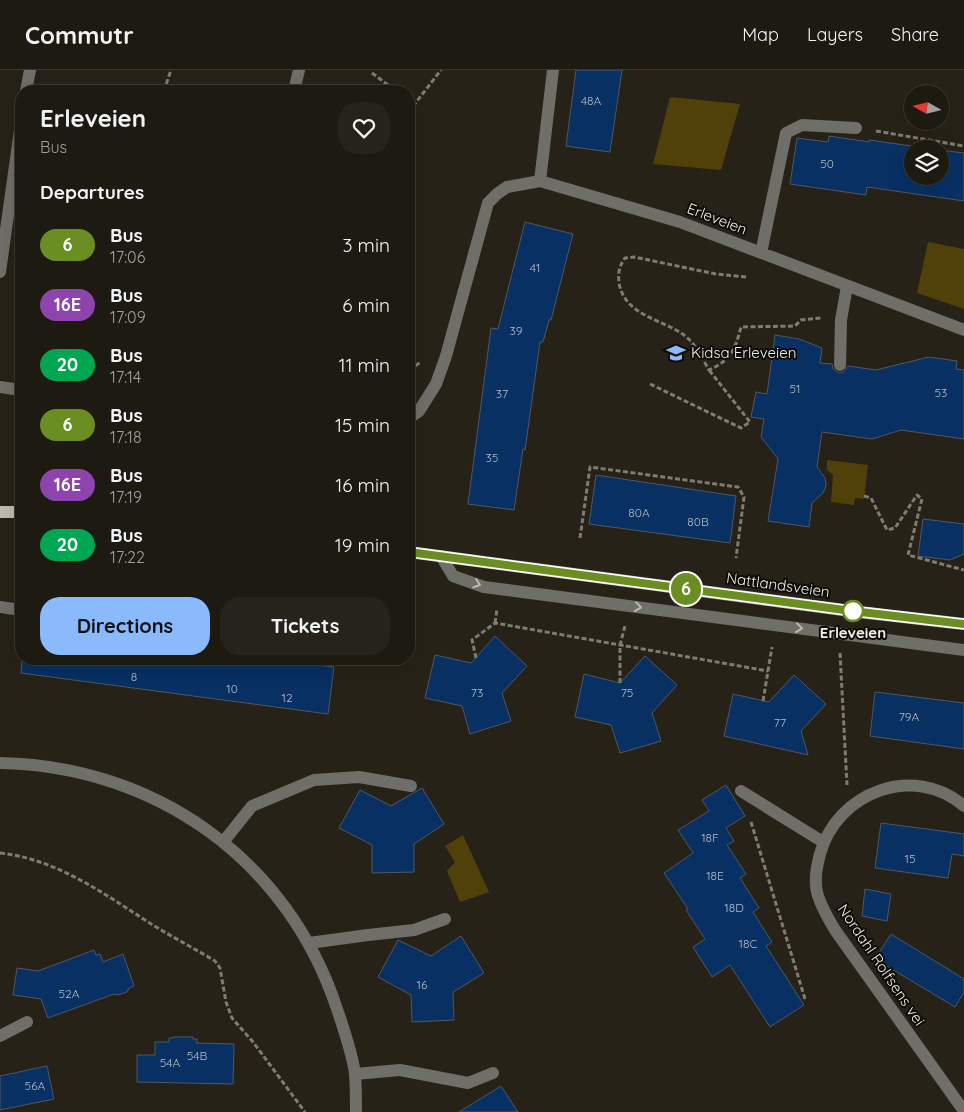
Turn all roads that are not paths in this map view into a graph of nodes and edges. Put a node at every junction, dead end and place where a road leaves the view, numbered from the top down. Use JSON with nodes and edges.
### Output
{"nodes":[{"id":1,"x":30,"y":70,"type":"edge"},
{"id":2,"x":299,"y":70,"type":"edge"},
{"id":3,"x":553,"y":70,"type":"edge"},
{"id":4,"x":27,"y":85,"type":"edge"},
{"id":5,"x":295,"y":85,"type":"edge"},
{"id":6,"x":856,"y":128,"type":"road end"},
{"id":7,"x":15,"y":162,"type":"edge"},
{"id":8,"x":540,"y":181,"type":"junction"},
{"id":9,"x":2,"y":246,"type":"edge"},
{"id":10,"x":761,"y":253,"type":"junction"},
{"id":11,"x":0,"y":272,"type":"edge"},
{"id":12,"x":847,"y":286,"type":"junction"},
{"id":13,"x":964,"y":330,"type":"edge"},
{"id":14,"x":840,"y":365,"type":"dead end"},
{"id":15,"x":0,"y":387,"type":"edge"},
{"id":16,"x":15,"y":389,"type":"edge"},
{"id":17,"x":415,"y":414,"type":"edge"},
{"id":18,"x":0,"y":512,"type":"edge"},
{"id":19,"x":15,"y":512,"type":"edge"},
{"id":20,"x":415,"y":553,"type":"edge"},
{"id":21,"x":441,"y":556,"type":"junction"},
{"id":22,"x":0,"y":607,"type":"edge"},
{"id":23,"x":15,"y":609,"type":"edge"},
{"id":24,"x":964,"y":624,"type":"edge"},
{"id":25,"x":964,"y":650,"type":"edge"},
{"id":26,"x":0,"y":763,"type":"edge"},
{"id":27,"x":411,"y":786,"type":"dead end"},
{"id":28,"x":741,"y":791,"type":"road end"},
{"id":29,"x":964,"y":806,"type":"edge"},
{"id":30,"x":224,"y":841,"type":"junction"},
{"id":31,"x":823,"y":842,"type":"junction"},
{"id":32,"x":445,"y":919,"type":"dead end"},
{"id":33,"x":309,"y":944,"type":"junction"},
{"id":34,"x":26,"y":1022,"type":"dead end"},
{"id":35,"x":0,"y":1036,"type":"edge"},
{"id":36,"x":355,"y":1074,"type":"junction"},
{"id":37,"x":493,"y":1074,"type":"dead end"},
{"id":38,"x":964,"y":1111,"type":"edge"},
{"id":39,"x":356,"y":1112,"type":"edge"}],
"edges":[{"from":1,"to":4,"type":"street"},
{"from":2,"to":5,"type":"street"},
{"from":3,"to":8,"type":"street"},
{"from":6,"to":10,"type":"street"},
{"from":7,"to":9,"type":"street"},
{"from":8,"to":10,"type":"street","name":"Erleveien"},
{"from":8,"to":17,"type":"street","name":"Erleveien"},
{"from":9,"to":11,"type":"street"},
{"from":10,"to":12,"type":"street","name":"Erleveien"},
{"from":12,"to":13,"type":"street","name":"Erleveien"},
{"from":12,"to":14,"type":"street"},
{"from":15,"to":16,"type":"street"},
{"from":18,"to":19,"type":"main road"},
{"from":20,"to":21,"type":"main road","name":"Nattlandsveien"},
{"from":21,"to":24,"type":"main road","name":"Nattlandsveien"},
{"from":21,"to":25,"type":"street","one_way":true},
{"from":22,"to":23,"type":"street"},
{"from":26,"to":30,"type":"street"},
{"from":27,"to":30,"type":"street"},
{"from":28,"to":31,"type":"street"},
{"from":29,"to":31,"type":"street","name":"Nordahl Rolfsens vei"},
{"from":30,"to":33,"type":"street"},
{"from":31,"to":38,"type":"street","name":"Nordahl Rolfsens vei"},
{"from":32,"to":33,"type":"street"},
{"from":33,"to":36,"type":"street"},
{"from":34,"to":35,"type":"street"},
{"from":36,"to":37,"type":"street"},
{"from":36,"to":39,"type":"street"}]}
